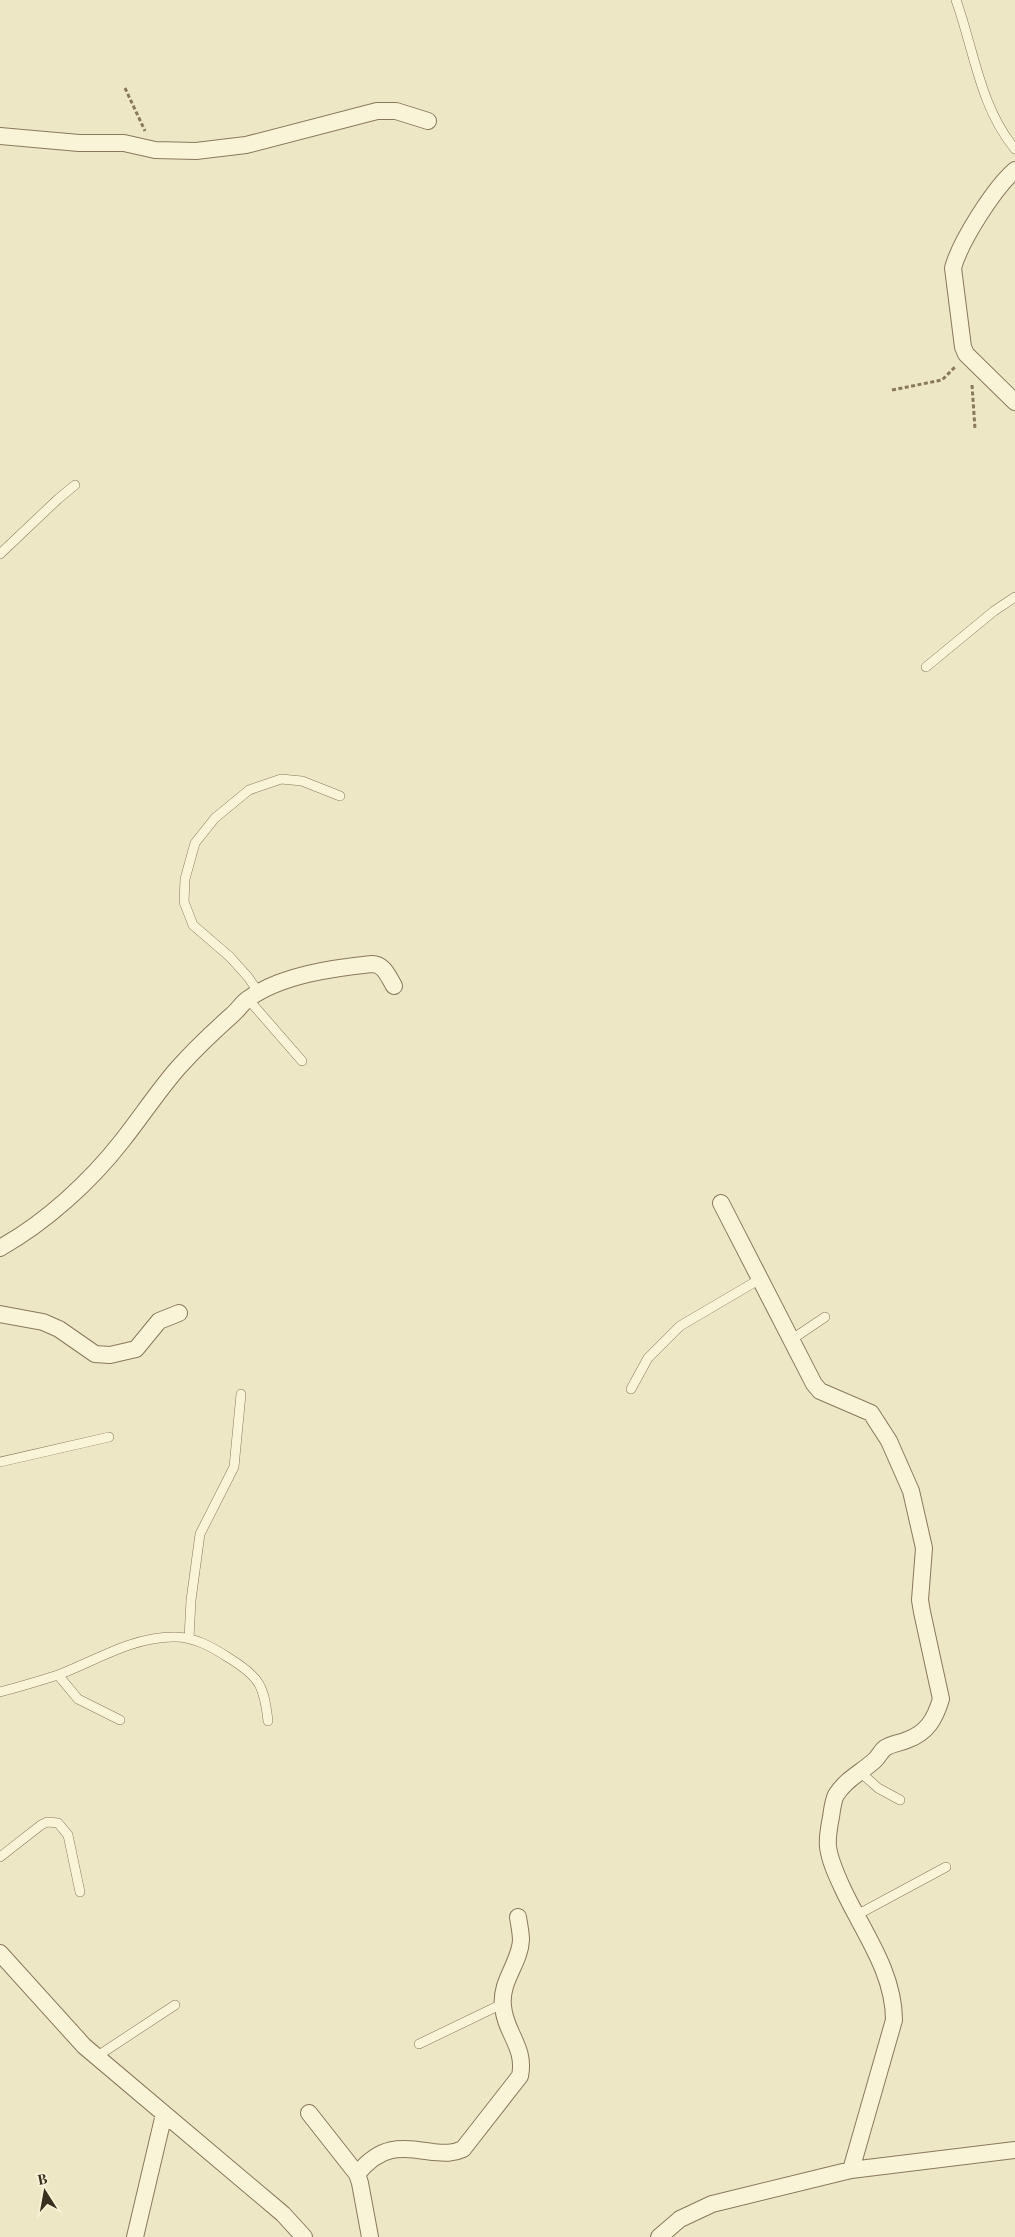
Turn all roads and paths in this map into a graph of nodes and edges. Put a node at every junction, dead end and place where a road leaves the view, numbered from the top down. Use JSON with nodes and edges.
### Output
{"nodes":[{"id":1,"x":956,"y":0,"type":"edge"},
{"id":2,"x":126,"y":88,"type":"dead end"},
{"id":3,"x":428,"y":121,"type":"dead end"},
{"id":4,"x":0,"y":136,"type":"edge"},
{"id":5,"x":1015,"y":149,"type":"edge"},
{"id":6,"x":155,"y":150,"type":"junction"},
{"id":7,"x":1015,"y":170,"type":"edge"},
{"id":8,"x":968,"y":354,"type":"junction"},
{"id":9,"x":892,"y":390,"type":"dead end"},
{"id":10,"x":1015,"y":402,"type":"edge"},
{"id":11,"x":975,"y":429,"type":"dead end"},
{"id":12,"x":75,"y":485,"type":"dead end"},
{"id":13,"x":0,"y":554,"type":"edge"},
{"id":14,"x":1015,"y":597,"type":"edge"},
{"id":15,"x":926,"y":667,"type":"dead end"},
{"id":16,"x":340,"y":796,"type":"dead end"},
{"id":17,"x":394,"y":986,"type":"dead end"},
{"id":18,"x":253,"y":996,"type":"junction"},
{"id":19,"x":302,"y":1061,"type":"dead end"},
{"id":20,"x":721,"y":1203,"type":"dead end"},
{"id":21,"x":0,"y":1248,"type":"edge"},
{"id":22,"x":760,"y":1279,"type":"junction"},
{"id":23,"x":179,"y":1313,"type":"dead end"},
{"id":24,"x":0,"y":1314,"type":"edge"},
{"id":25,"x":825,"y":1317,"type":"dead end"},
{"id":26,"x":791,"y":1340,"type":"junction"},
{"id":27,"x":630,"y":1389,"type":"dead end"},
{"id":28,"x":241,"y":1394,"type":"dead end"},
{"id":29,"x":109,"y":1437,"type":"dead end"},
{"id":30,"x":0,"y":1462,"type":"edge"},
{"id":31,"x":188,"y":1638,"type":"junction"},
{"id":32,"x":58,"y":1675,"type":"junction"},
{"id":33,"x":0,"y":1692,"type":"edge"},
{"id":34,"x":120,"y":1720,"type":"dead end"},
{"id":35,"x":268,"y":1721,"type":"dead end"},
{"id":36,"x":859,"y":1771,"type":"junction"},
{"id":37,"x":900,"y":1800,"type":"dead end"},
{"id":38,"x":0,"y":1857,"type":"edge"},
{"id":39,"x":946,"y":1867,"type":"dead end"},
{"id":40,"x":80,"y":1892,"type":"dead end"},
{"id":41,"x":855,"y":1916,"type":"junction"},
{"id":42,"x":518,"y":1917,"type":"dead end"},
{"id":43,"x":0,"y":1953,"type":"edge"},
{"id":44,"x":502,"y":2004,"type":"junction"},
{"id":45,"x":175,"y":2005,"type":"dead end"},
{"id":46,"x":419,"y":2044,"type":"dead end"},
{"id":47,"x":96,"y":2057,"type":"junction"},
{"id":48,"x":309,"y":2113,"type":"dead end"},
{"id":49,"x":164,"y":2114,"type":"junction"},
{"id":50,"x":1015,"y":2150,"type":"edge"},
{"id":51,"x":851,"y":2170,"type":"junction"},
{"id":52,"x":357,"y":2174,"type":"junction"},
{"id":53,"x":301,"y":2236,"type":"edge"},
{"id":54,"x":135,"y":2237,"type":"edge"},
{"id":55,"x":370,"y":2237,"type":"edge"},
{"id":56,"x":660,"y":2237,"type":"edge"}],
"edges":[{"from":1,"to":5,"type":"lane"},
{"from":2,"to":6,"type":"path"},
{"from":3,"to":6,"type":"street"},
{"from":4,"to":6,"type":"street"},
{"from":7,"to":8,"type":"street"},
{"from":8,"to":9,"type":"path"},
{"from":8,"to":10,"type":"street"},
{"from":8,"to":11,"type":"path"},
{"from":12,"to":13,"type":"lane"},
{"from":14,"to":15,"type":"lane"},
{"from":16,"to":18,"type":"lane"},
{"from":17,"to":18,"type":"street"},
{"from":18,"to":19,"type":"lane"},
{"from":18,"to":21,"type":"street"},
{"from":20,"to":22,"type":"street"},
{"from":22,"to":26,"type":"street"},
{"from":22,"to":27,"type":"lane"},
{"from":23,"to":24,"type":"street"},
{"from":25,"to":26,"type":"lane"},
{"from":26,"to":36,"type":"street"},
{"from":28,"to":31,"type":"lane"},
{"from":29,"to":30,"type":"lane"},
{"from":31,"to":32,"type":"lane"},
{"from":31,"to":35,"type":"lane"},
{"from":32,"to":33,"type":"lane"},
{"from":32,"to":34,"type":"lane"},
{"from":36,"to":37,"type":"lane"},
{"from":36,"to":41,"type":"street"},
{"from":38,"to":40,"type":"lane"},
{"from":39,"to":41,"type":"lane"},
{"from":41,"to":51,"type":"street"},
{"from":42,"to":44,"type":"street"},
{"from":43,"to":47,"type":"street"},
{"from":44,"to":46,"type":"lane"},
{"from":44,"to":52,"type":"street"},
{"from":45,"to":47,"type":"lane"},
{"from":47,"to":49,"type":"street"},
{"from":48,"to":52,"type":"street"},
{"from":49,"to":53,"type":"street"},
{"from":49,"to":54,"type":"street"},
{"from":50,"to":51,"type":"street"},
{"from":51,"to":56,"type":"street"},
{"from":52,"to":55,"type":"street"}]}
